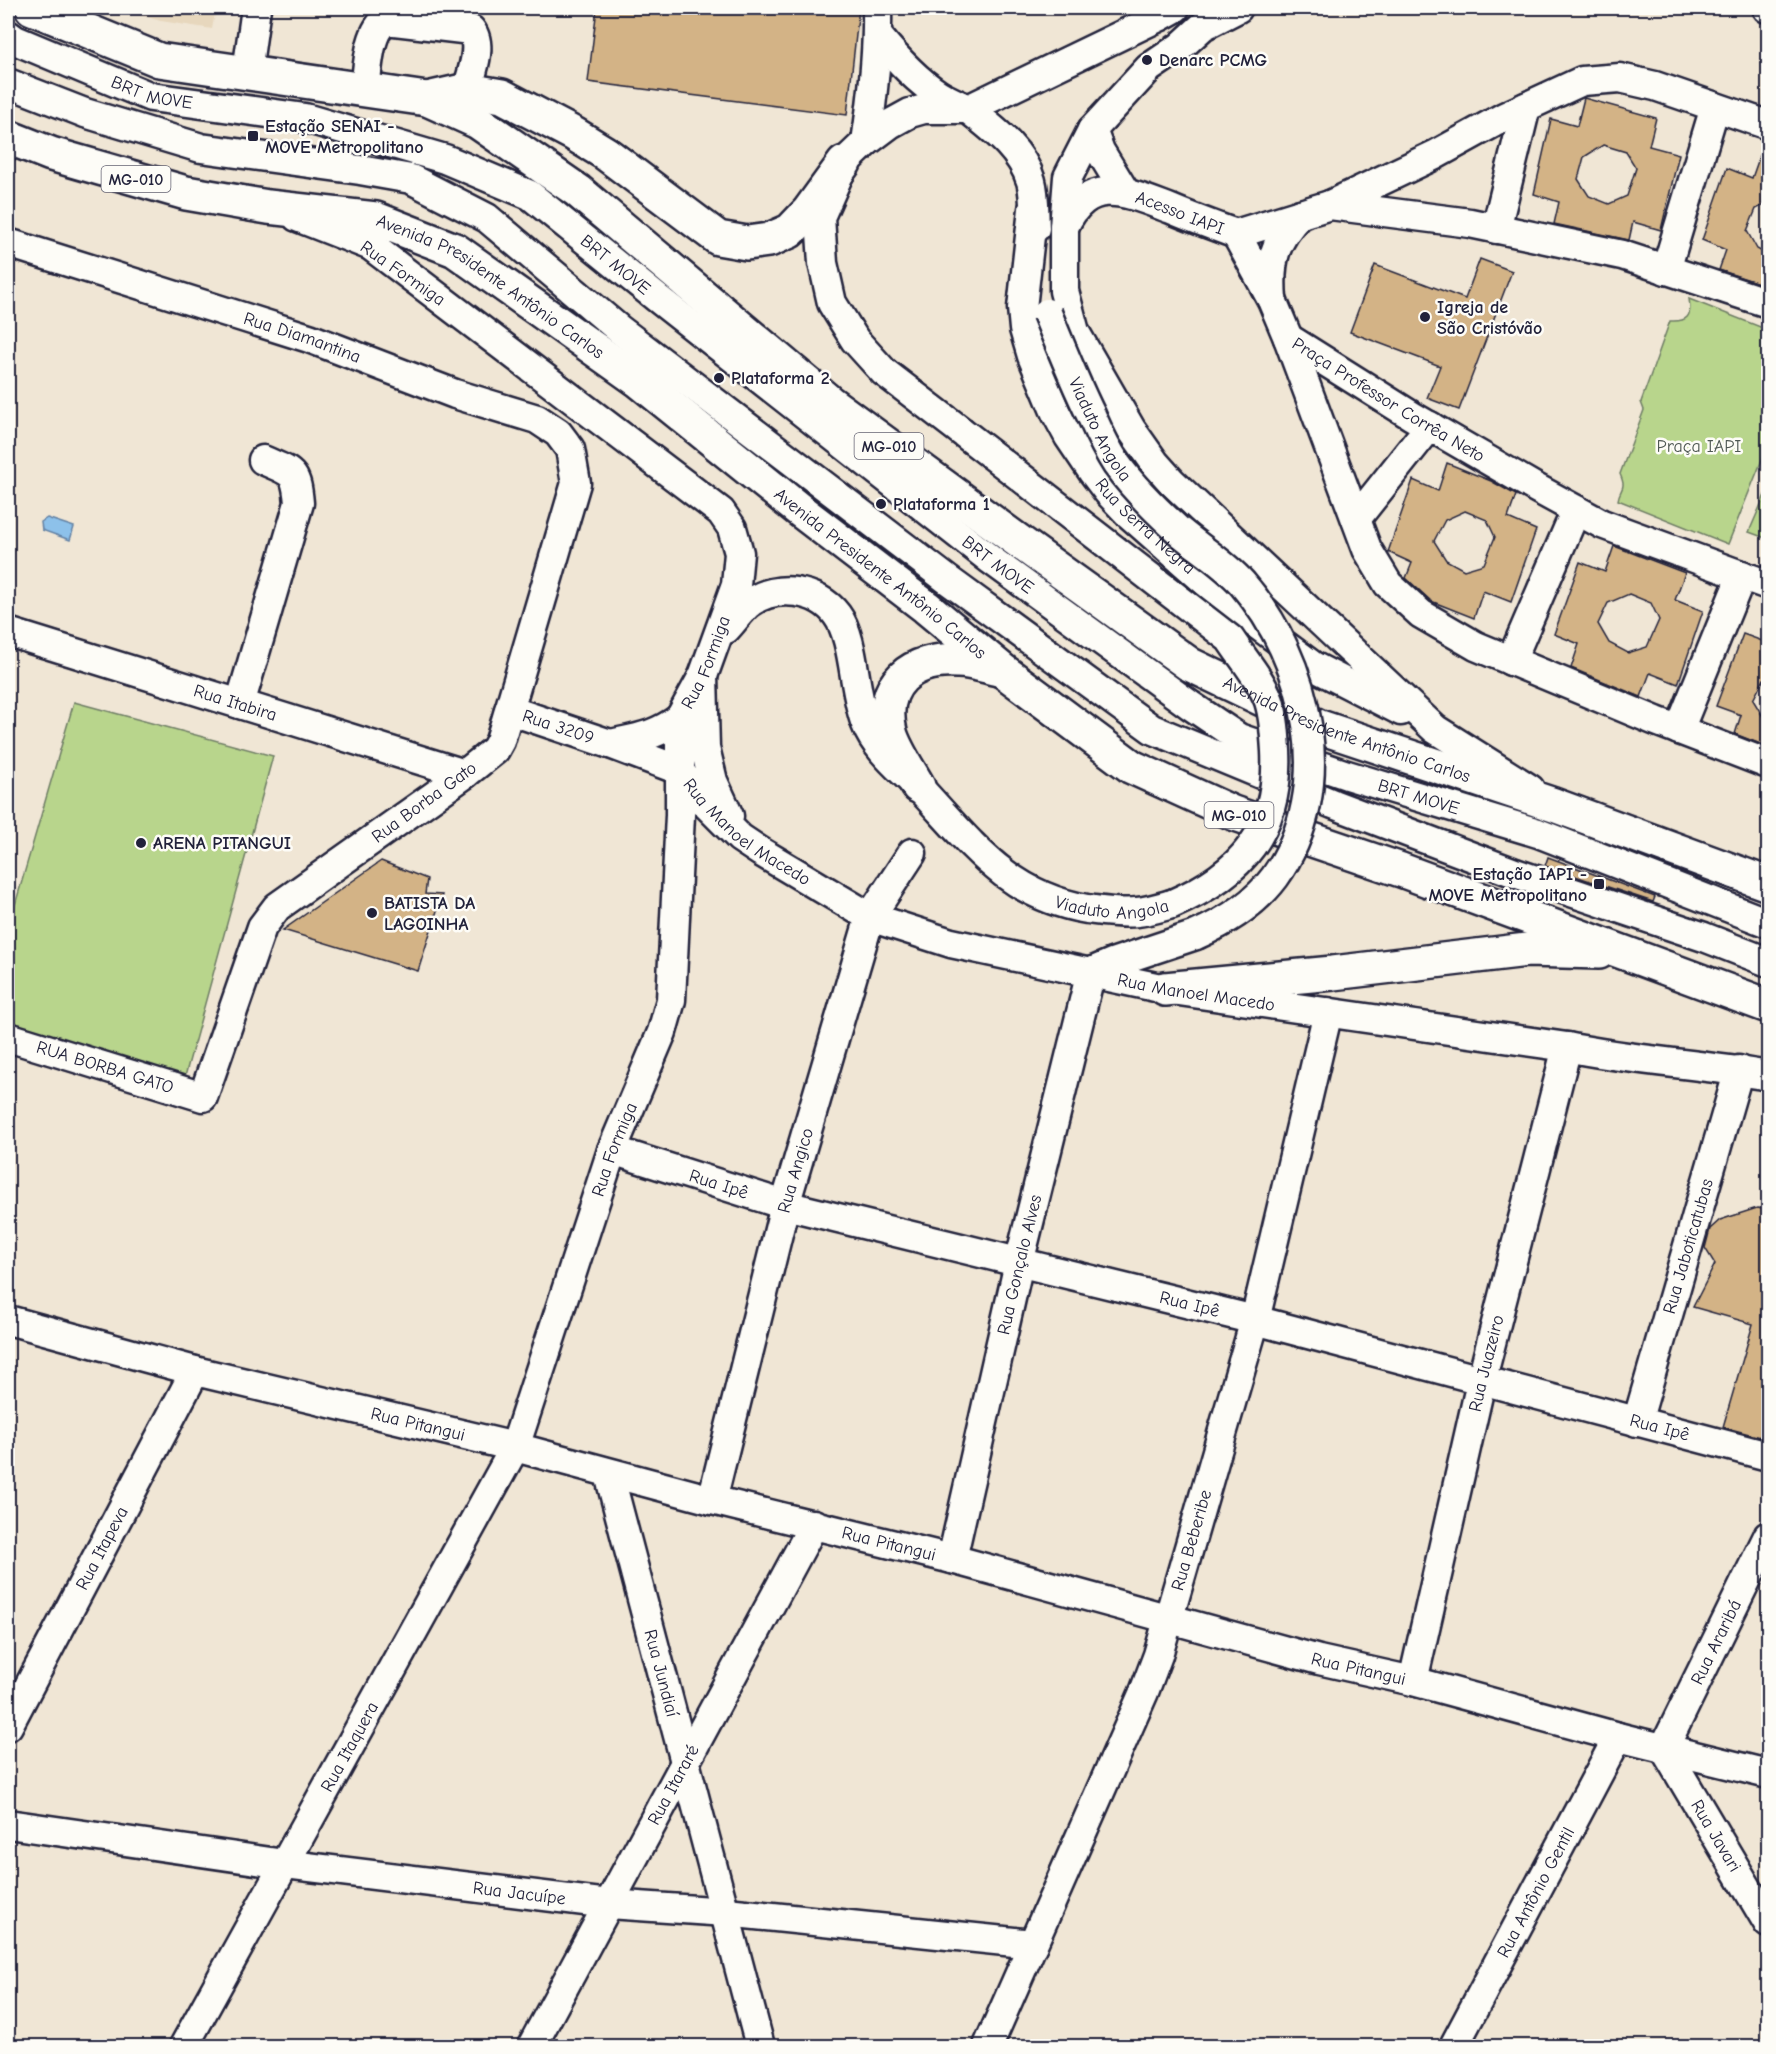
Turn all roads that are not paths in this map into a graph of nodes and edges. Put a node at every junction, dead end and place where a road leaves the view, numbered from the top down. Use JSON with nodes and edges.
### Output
{"nodes":[{"id":1,"x":32,"y":8,"type":"edge"},
{"id":2,"x":255,"y":8,"type":"edge"},
{"id":3,"x":877,"y":8,"type":"edge"},
{"id":4,"x":1238,"y":8,"type":"edge"},
{"id":5,"x":1167,"y":12,"type":"edge"},
{"id":6,"x":8,"y":35,"type":"edge"},
{"id":7,"x":878,"y":36,"type":"junction"},
{"id":8,"x":1180,"y":47,"type":"junction"},
{"id":9,"x":247,"y":72,"type":"junction"},
{"id":10,"x":8,"y":83,"type":"edge"},
{"id":11,"x":365,"y":89,"type":"junction"},
{"id":12,"x":467,"y":90,"type":"junction"},
{"id":13,"x":427,"y":99,"type":"junction"},
{"id":14,"x":1526,"y":107,"type":"junction"},
{"id":15,"x":1715,"y":107,"type":"junction"},
{"id":16,"x":968,"y":109,"type":"junction"},
{"id":17,"x":1768,"y":125,"type":"edge"},
{"id":18,"x":1092,"y":130,"type":"junction"},
{"id":19,"x":8,"y":136,"type":"edge"},
{"id":20,"x":855,"y":153,"type":"junction"},
{"id":21,"x":1125,"y":192,"type":"junction"},
{"id":22,"x":1330,"y":205,"type":"junction"},
{"id":23,"x":268,"y":207,"type":"junction"},
{"id":24,"x":1034,"y":209,"type":"junction"},
{"id":25,"x":1300,"y":214,"type":"junction"},
{"id":26,"x":1064,"y":227,"type":"junction"},
{"id":27,"x":1496,"y":229,"type":"junction"},
{"id":28,"x":1236,"y":234,"type":"junction"},
{"id":29,"x":8,"y":243,"type":"edge"},
{"id":30,"x":1666,"y":270,"type":"junction"},
{"id":31,"x":1272,"y":300,"type":"junction"},
{"id":32,"x":1044,"y":302,"type":"junction"},
{"id":33,"x":1768,"y":303,"type":"edge"},
{"id":34,"x":1288,"y":338,"type":"junction"},
{"id":35,"x":1430,"y":426,"type":"junction"},
{"id":36,"x":263,"y":460,"type":"dead end"},
{"id":37,"x":573,"y":464,"type":"joint"},
{"id":38,"x":1576,"y":510,"type":"junction"},
{"id":39,"x":1356,"y":519,"type":"junction"},
{"id":40,"x":1742,"y":575,"type":"junction"},
{"id":41,"x":1768,"y":585,"type":"edge"},
{"id":42,"x":8,"y":632,"type":"edge"},
{"id":43,"x":715,"y":642,"type":"junction"},
{"id":44,"x":1511,"y":661,"type":"junction"},
{"id":45,"x":1002,"y":670,"type":"junction"},
{"id":46,"x":703,"y":676,"type":"junction"},
{"id":47,"x":240,"y":704,"type":"junction"},
{"id":48,"x":509,"y":710,"type":"junction"},
{"id":49,"x":680,"y":718,"type":"junction"},
{"id":50,"x":1435,"y":729,"type":"junction"},
{"id":51,"x":1679,"y":730,"type":"junction"},
{"id":52,"x":610,"y":744,"type":"junction"},
{"id":53,"x":1768,"y":764,"type":"edge"},
{"id":54,"x":679,"y":770,"type":"junction"},
{"id":55,"x":465,"y":774,"type":"junction"},
{"id":56,"x":918,"y":786,"type":"junction"},
{"id":57,"x":1554,"y":805,"type":"junction"},
{"id":58,"x":740,"y":838,"type":"junction"},
{"id":59,"x":912,"y":853,"type":"dead end"},
{"id":60,"x":1768,"y":884,"type":"edge"},
{"id":61,"x":870,"y":916,"type":"junction"},
{"id":62,"x":1768,"y":923,"type":"edge"},
{"id":63,"x":1628,"y":953,"type":"junction"},
{"id":64,"x":1768,"y":962,"type":"edge"},
{"id":65,"x":1091,"y":972,"type":"junction"},
{"id":66,"x":1165,"y":989,"type":"junction"},
{"id":67,"x":1768,"y":1006,"type":"edge"},
{"id":68,"x":1328,"y":1012,"type":"junction"},
{"id":69,"x":8,"y":1037,"type":"edge"},
{"id":70,"x":1567,"y":1047,"type":"junction"},
{"id":71,"x":1738,"y":1070,"type":"junction"},
{"id":72,"x":1768,"y":1076,"type":"edge"},
{"id":73,"x":203,"y":1097,"type":"joint"},
{"id":74,"x":612,"y":1150,"type":"junction"},
{"id":75,"x":784,"y":1205,"type":"junction"},
{"id":76,"x":1019,"y":1263,"type":"junction"},
{"id":77,"x":8,"y":1320,"type":"edge"},
{"id":78,"x":1255,"y":1320,"type":"junction"},
{"id":79,"x":195,"y":1371,"type":"junction"},
{"id":80,"x":1480,"y":1382,"type":"junction"},
{"id":81,"x":1637,"y":1422,"type":"junction"},
{"id":82,"x":515,"y":1447,"type":"junction"},
{"id":83,"x":1768,"y":1456,"type":"edge"},
{"id":84,"x":609,"y":1474,"type":"junction"},
{"id":85,"x":712,"y":1500,"type":"junction"},
{"id":86,"x":814,"y":1524,"type":"junction"},
{"id":87,"x":1768,"y":1536,"type":"edge"},
{"id":88,"x":952,"y":1559,"type":"junction"},
{"id":89,"x":1169,"y":1620,"type":"junction"},
{"id":90,"x":1413,"y":1681,"type":"junction"},
{"id":91,"x":8,"y":1726,"type":"edge"},
{"id":92,"x":1618,"y":1737,"type":"junction"},
{"id":93,"x":1664,"y":1748,"type":"junction"},
{"id":94,"x":685,"y":1766,"type":"junction"},
{"id":95,"x":1768,"y":1774,"type":"edge"},
{"id":96,"x":8,"y":1824,"type":"edge"},
{"id":97,"x":284,"y":1864,"type":"junction"},
{"id":98,"x":609,"y":1904,"type":"junction"},
{"id":99,"x":726,"y":1912,"type":"junction"},
{"id":100,"x":1768,"y":1923,"type":"edge"},
{"id":101,"x":1033,"y":1944,"type":"junction"},
{"id":102,"x":184,"y":2046,"type":"edge"},
{"id":103,"x":532,"y":2046,"type":"edge"},
{"id":104,"x":760,"y":2046,"type":"edge"},
{"id":105,"x":988,"y":2046,"type":"edge"},
{"id":106,"x":1454,"y":2046,"type":"edge"}],
"edges":[{"from":1,"to":9,"type":"highway","name":"Avenida Presidente Antônio Carlos","number":"MG-010"},
{"from":2,"to":9,"type":"street"},
{"from":3,"to":7,"type":"street"},
{"from":4,"to":8,"type":"street"},
{"from":5,"to":8,"type":"street"},
{"from":5,"to":16,"type":"street"},
{"from":6,"to":62,"type":"street","name":"BRT MOVE"},
{"from":7,"to":16,"type":"street"},
{"from":7,"to":20,"type":"street"},
{"from":8,"to":18,"type":"street"},
{"from":9,"to":11,"type":"highway","name":"Avenida Presidente Antônio Carlos","number":"MG-010"},
{"from":10,"to":64,"type":"street","name":"BRT MOVE"},
{"from":11,"to":12,"type":"street"},
{"from":11,"to":13,"type":"highway","name":"Avenida Presidente Antônio Carlos","number":"MG-010"},
{"from":12,"to":13,"type":"highway"},
{"from":12,"to":20,"type":"highway"},
{"from":13,"to":57,"type":"highway","name":"Avenida Presidente Antônio Carlos","number":"MG-010"},
{"from":14,"to":15,"type":"street"},
{"from":14,"to":22,"type":"street"},
{"from":14,"to":27,"type":"street"},
{"from":15,"to":17,"type":"street"},
{"from":15,"to":30,"type":"street"},
{"from":16,"to":20,"type":"street"},
{"from":16,"to":24,"type":"street"},
{"from":18,"to":21,"type":"street","name":"Acesso IAPI"},
{"from":18,"to":26,"type":"street"},
{"from":19,"to":23,"type":"highway","name":"Avenida Presidente Antônio Carlos","number":"MG-010"},
{"from":20,"to":56,"type":"street","name":"Viaduto Angola","bridge":true},
{"from":21,"to":26,"type":"street","name":"Acesso IAPI"},
{"from":21,"to":28,"type":"street","name":"Acesso IAPI"},
{"from":22,"to":25,"type":"street"},
{"from":22,"to":27,"type":"street"},
{"from":23,"to":43,"type":"street","name":"Rua Formiga"},
{"from":23,"to":45,"type":"highway","name":"Avenida Presidente Antônio Carlos","number":"MG-010"},
{"from":24,"to":32,"type":"street","name":"Viaduto Angola"},
{"from":24,"to":50,"type":"street","name":"Rua Serra Negra"},
{"from":25,"to":28,"type":"street"},
{"from":25,"to":31,"type":"street"},
{"from":26,"to":32,"type":"street"},
{"from":26,"to":50,"type":"street","name":"Rua Serra Negra"},
{"from":27,"to":30,"type":"street"},
{"from":28,"to":31,"type":"street","name":"Praça Professor Corrêa Neto"},
{"from":29,"to":37,"type":"street","name":"Rua Diamantina"},
{"from":30,"to":33,"type":"street"},
{"from":31,"to":34,"type":"street","name":"Praça Professor Corrêa Neto"},
{"from":32,"to":65,"type":"street","name":"Viaduto Angola","bridge":true},
{"from":34,"to":35,"type":"street","name":"Praça Professor Corrêa Neto"},
{"from":34,"to":39,"type":"street"},
{"from":35,"to":38,"type":"street","name":"Praça Professor Corrêa Neto"},
{"from":35,"to":39,"type":"street"},
{"from":36,"to":47,"type":"street"},
{"from":37,"to":48,"type":"street","name":"Rua Borba Gato"},
{"from":38,"to":40,"type":"street","name":"Praça Professor Corrêa Neto"},
{"from":38,"to":44,"type":"street"},
{"from":39,"to":44,"type":"street"},
{"from":40,"to":41,"type":"street","name":"Praça Professor Corrêa Neto"},
{"from":40,"to":51,"type":"street"},
{"from":42,"to":47,"type":"street","name":"Rua Itabira"},
{"from":43,"to":46,"type":"street","name":"Rua Formiga"},
{"from":43,"to":56,"type":"street","name":"Viaduto Angola"},
{"from":44,"to":51,"type":"street"},
{"from":45,"to":56,"type":"highway"},
{"from":45,"to":63,"type":"highway","name":"Avenida Presidente Antônio Carlos","number":"MG-010"},
{"from":46,"to":49,"type":"street","name":"Rua Formiga"},
{"from":46,"to":58,"type":"street"},
{"from":47,"to":55,"type":"street","name":"Rua Itabira"},
{"from":48,"to":52,"type":"street","name":"Rua 3209"},
{"from":48,"to":55,"type":"street","name":"Rua Borba Gato"},
{"from":49,"to":52,"type":"street","name":"Rua 3209"},
{"from":49,"to":54,"type":"street","name":"Rua Formiga"},
{"from":50,"to":57,"type":"street","name":"Rua Serra Negra"},
{"from":51,"to":53,"type":"street"},
{"from":52,"to":54,"type":"street","name":"Rua 3209"},
{"from":54,"to":58,"type":"street","name":"Rua Manoel Macedo"},
{"from":54,"to":74,"type":"street","name":"Rua Formiga"},
{"from":55,"to":73,"type":"street","name":"Rua Borba Gato"},
{"from":57,"to":60,"type":"highway","name":"Avenida Presidente Antônio Carlos","number":"MG-010"},
{"from":58,"to":61,"type":"street","name":"Rua Manoel Macedo"},
{"from":59,"to":61,"type":"street","name":"Rua Angico"},
{"from":61,"to":65,"type":"street","name":"Rua Manoel Macedo"},
{"from":61,"to":75,"type":"street","name":"Rua Angico"},
{"from":63,"to":66,"type":"highway"},
{"from":63,"to":67,"type":"highway","name":"Avenida Presidente Antônio Carlos","number":"MG-010"},
{"from":65,"to":66,"type":"street","name":"Rua Manoel Macedo"},
{"from":65,"to":76,"type":"street","name":"Rua Gonçalo Alves"},
{"from":66,"to":68,"type":"street","name":"Rua Manoel Macedo"},
{"from":68,"to":70,"type":"street","name":"Rua Manoel Macedo"},
{"from":68,"to":78,"type":"street","name":"Rua Beberibe"},
{"from":69,"to":73,"type":"street","name":"RUA BORBA GATO"},
{"from":70,"to":71,"type":"street","name":"Rua Manoel Macedo"},
{"from":70,"to":80,"type":"street","name":"Rua Juazeiro"},
{"from":71,"to":72,"type":"street","name":"Rua Manoel Macedo"},
{"from":71,"to":81,"type":"street","name":"Rua Jaboticatubas"},
{"from":74,"to":75,"type":"street","name":"Rua Ipê"},
{"from":74,"to":82,"type":"street","name":"Rua Formiga"},
{"from":75,"to":76,"type":"street","name":"Rua Ipê"},
{"from":75,"to":85,"type":"street","name":"Rua Angico"},
{"from":76,"to":78,"type":"street","name":"Rua Ipê"},
{"from":76,"to":88,"type":"street","name":"Rua Gonçalo Alves"},
{"from":77,"to":79,"type":"street","name":"Rua Pitangui"},
{"from":78,"to":80,"type":"street","name":"Rua Ipê"},
{"from":78,"to":89,"type":"street","name":"Rua Beberibe"},
{"from":79,"to":82,"type":"street","name":"Rua Pitangui"},
{"from":79,"to":91,"type":"street","name":"Rua Itapeva"},
{"from":80,"to":81,"type":"street","name":"Rua Ipê"},
{"from":80,"to":90,"type":"street","name":"Rua Juazeiro"},
{"from":81,"to":83,"type":"street","name":"Rua Ipê"},
{"from":82,"to":84,"type":"street","name":"Rua Pitangui"},
{"from":82,"to":97,"type":"street","name":"Rua Itaquera"},
{"from":84,"to":85,"type":"street","name":"Rua Pitangui"},
{"from":84,"to":94,"type":"street","name":"Rua Jundiaí"},
{"from":85,"to":86,"type":"street","name":"Rua Pitangui"},
{"from":86,"to":88,"type":"street","name":"Rua Pitangui"},
{"from":86,"to":94,"type":"street","name":"Rua Itararé"},
{"from":87,"to":93,"type":"street","name":"Rua Araribá"},
{"from":88,"to":89,"type":"street","name":"Rua Pitangui"},
{"from":89,"to":90,"type":"street","name":"Rua Pitangui"},
{"from":89,"to":101,"type":"street","name":"Rua Beberibe"},
{"from":90,"to":92,"type":"street","name":"Rua Pitangui"},
{"from":92,"to":93,"type":"street","name":"Rua Pitangui"},
{"from":92,"to":106,"type":"street","name":"Rua Antônio Gentil"},
{"from":93,"to":95,"type":"street","name":"Rua Pitangui"},
{"from":93,"to":100,"type":"street","name":"Rua Javari"},
{"from":94,"to":98,"type":"street","name":"Rua Itararé"},
{"from":94,"to":99,"type":"street","name":"Rua Jundiaí"},
{"from":96,"to":97,"type":"street","name":"Rua Jacuípe"},
{"from":97,"to":98,"type":"street","name":"Rua Jacuípe"},
{"from":97,"to":102,"type":"street","name":"Rua Itaquera"},
{"from":98,"to":99,"type":"street","name":"Rua Jacuípe"},
{"from":98,"to":103,"type":"street","name":"Rua Itararé"},
{"from":99,"to":101,"type":"street","name":"Rua Jacuípe"},
{"from":99,"to":104,"type":"street","name":"Rua Jundiaí"},
{"from":101,"to":105,"type":"street","name":"Rua Beberibe"}]}
